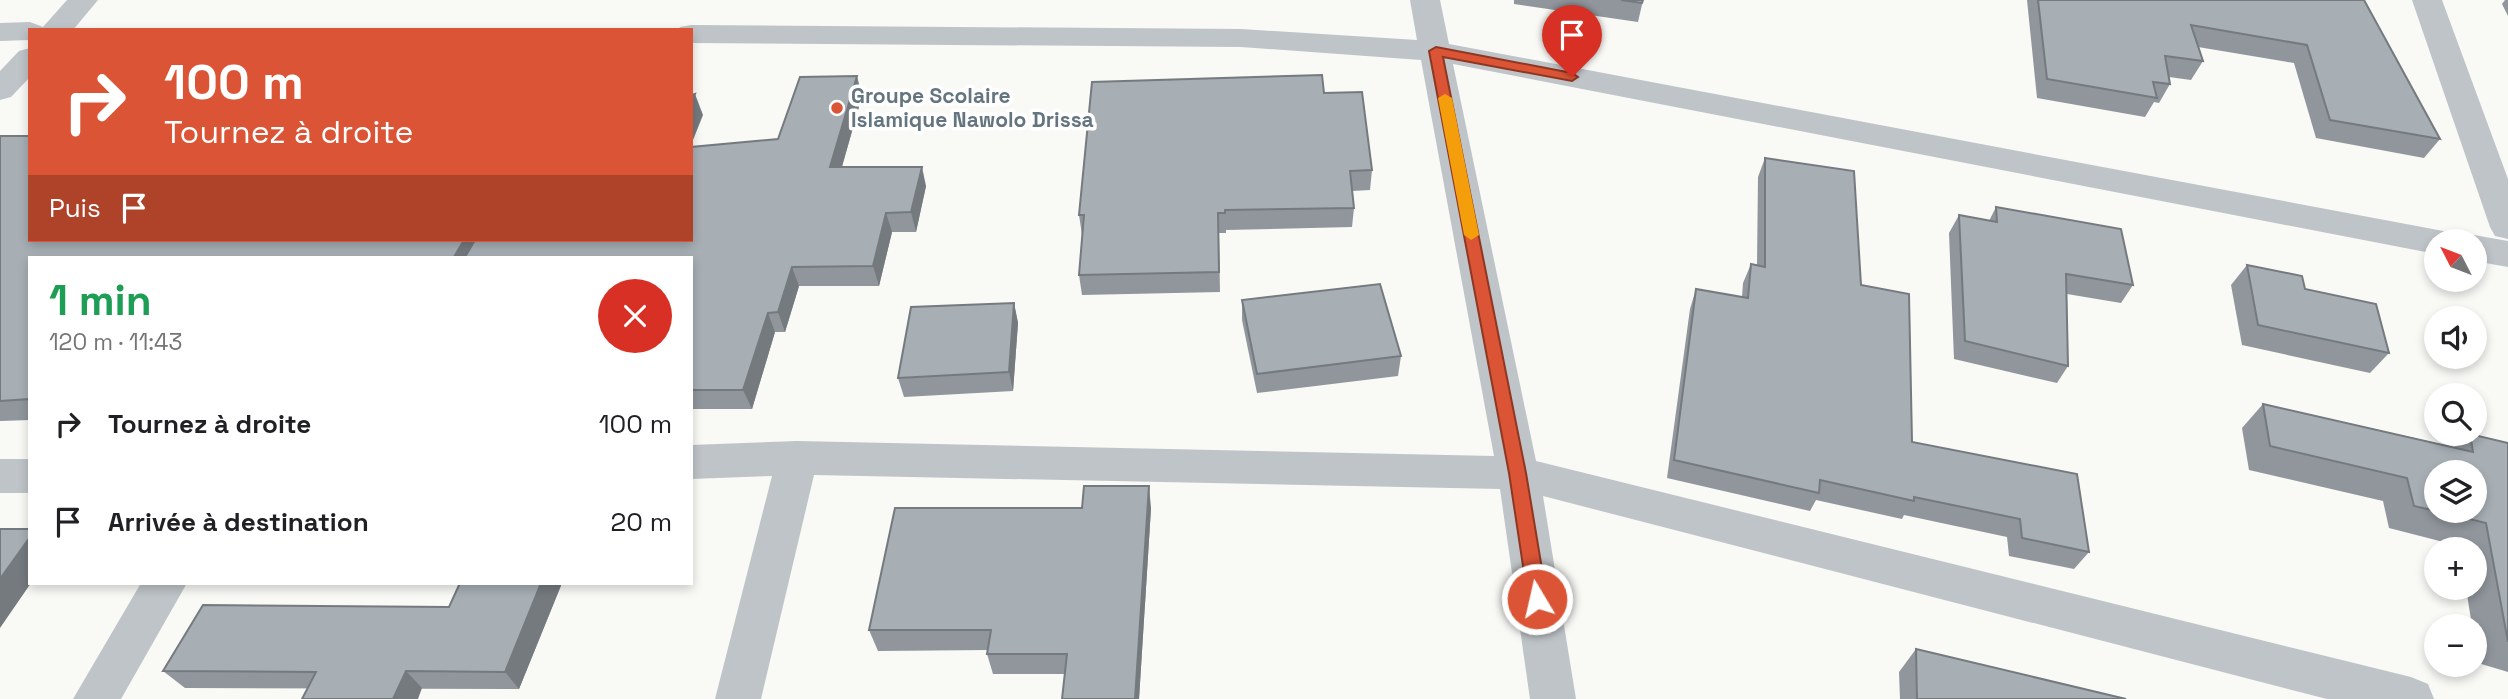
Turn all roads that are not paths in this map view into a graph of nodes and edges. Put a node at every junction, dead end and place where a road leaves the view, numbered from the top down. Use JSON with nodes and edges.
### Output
{"nodes":[{"id":1,"x":83,"y":0,"type":"edge"},
{"id":2,"x":1425,"y":0,"type":"edge"},
{"id":3,"x":2427,"y":0,"type":"edge"},
{"id":4,"x":57,"y":28,"type":"edge"},
{"id":5,"x":28,"y":31,"type":"edge"},
{"id":6,"x":0,"y":32,"type":"edge"},
{"id":7,"x":693,"y":34,"type":"edge"},
{"id":8,"x":1436,"y":51,"type":"junction"},
{"id":9,"x":28,"y":60,"type":"edge"},
{"id":10,"x":0,"y":90,"type":"edge"},
{"id":11,"x":2508,"y":227,"type":"edge"},
{"id":12,"x":2424,"y":239,"type":"edge"},
{"id":13,"x":2487,"y":250,"type":"edge"},
{"id":14,"x":2508,"y":254,"type":"edge"},
{"id":15,"x":797,"y":458,"type":"junction"},
{"id":16,"x":693,"y":462,"type":"edge"},
{"id":17,"x":1518,"y":473,"type":"junction"},
{"id":18,"x":0,"y":476,"type":"edge"},
{"id":19,"x":28,"y":476,"type":"edge"},
{"id":20,"x":164,"y":585,"type":"edge"},
{"id":21,"x":96,"y":699,"type":"edge"},
{"id":22,"x":738,"y":699,"type":"edge"},
{"id":23,"x":1553,"y":699,"type":"edge"},
{"id":24,"x":2411,"y":699,"type":"edge"}],
"edges":[{"from":1,"to":4,"type":"street"},
{"from":2,"to":8,"type":"street"},
{"from":3,"to":11,"type":"street"},
{"from":5,"to":6,"type":"street"},
{"from":7,"to":8,"type":"street"},
{"from":8,"to":12,"type":"street"},
{"from":8,"to":17,"type":"street"},
{"from":9,"to":10,"type":"street"},
{"from":13,"to":14,"type":"street"},
{"from":15,"to":16,"type":"street"},
{"from":15,"to":17,"type":"street"},
{"from":15,"to":22,"type":"street"},
{"from":17,"to":23,"type":"street"},
{"from":17,"to":24,"type":"street"},
{"from":18,"to":19,"type":"street"},
{"from":20,"to":21,"type":"street"}]}
